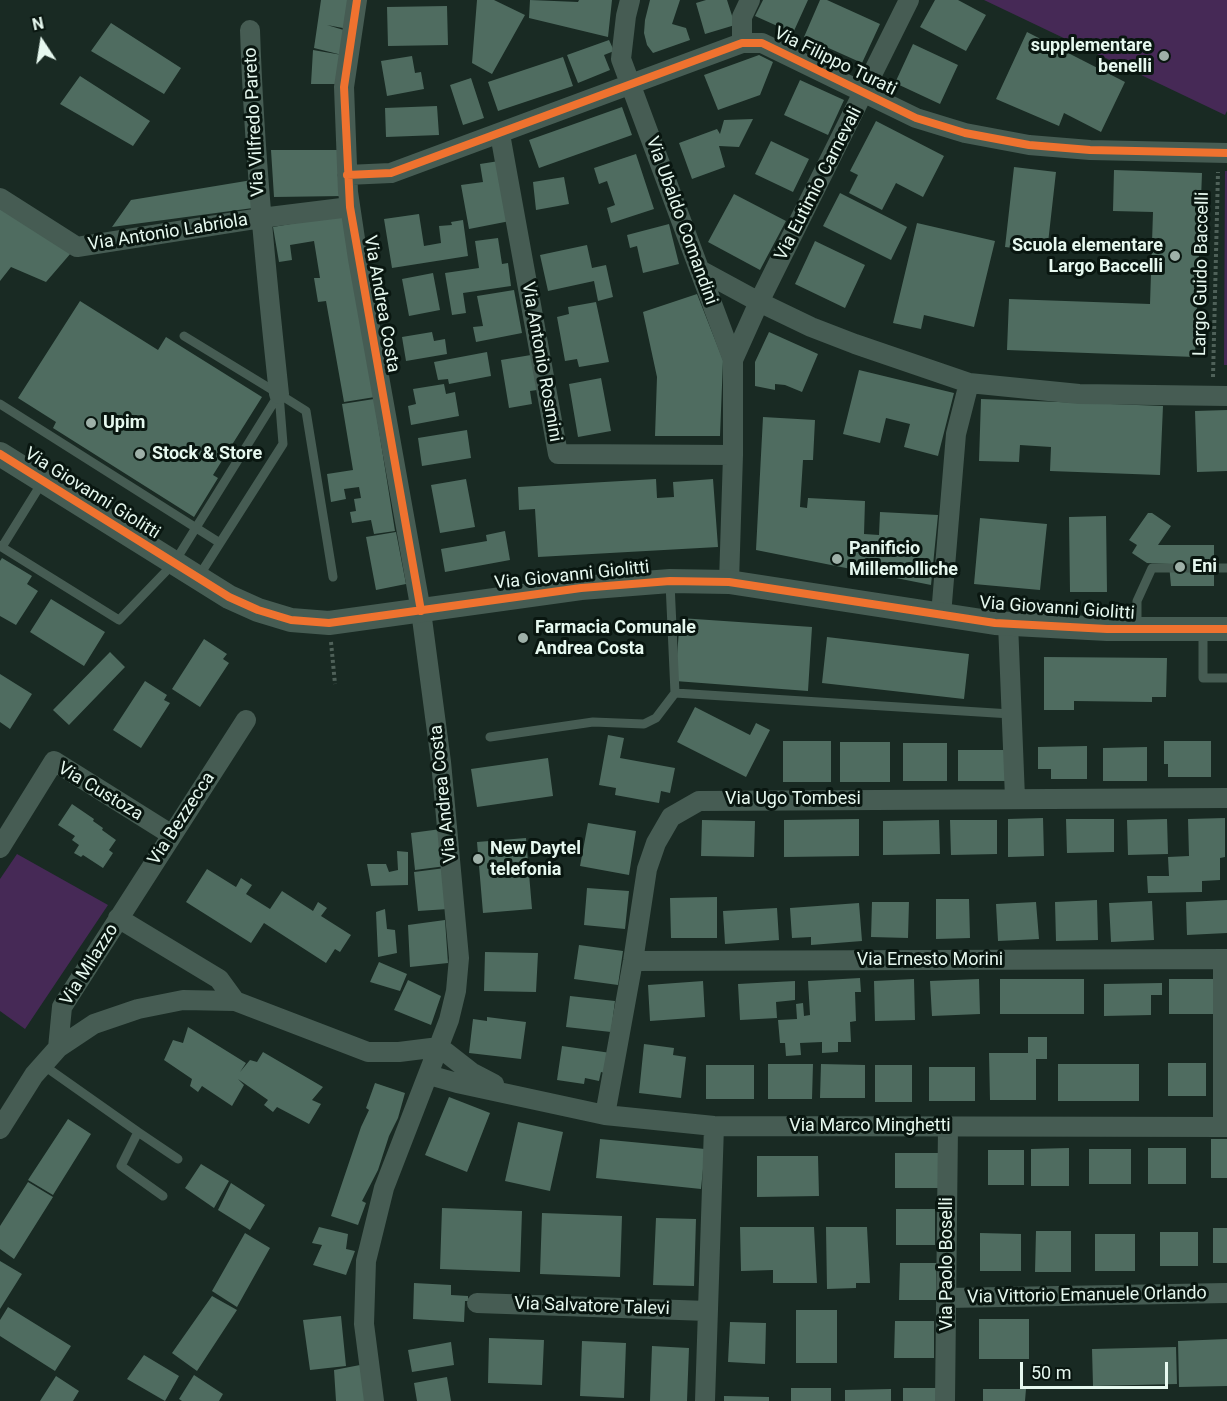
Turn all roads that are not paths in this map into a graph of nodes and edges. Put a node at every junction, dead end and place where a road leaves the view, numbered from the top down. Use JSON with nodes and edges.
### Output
{"nodes":[{"id":1,"x":357,"y":0,"type":"edge"},
{"id":2,"x":630,"y":0,"type":"edge"},
{"id":3,"x":750,"y":0,"type":"edge"},
{"id":4,"x":909,"y":0,"type":"edge"},
{"id":5,"x":250,"y":30,"type":"dead end"},
{"id":6,"x":742,"y":43,"type":"junction"},
{"id":7,"x":630,"y":83,"type":"junction"},
{"id":8,"x":864,"y":93,"type":"junction"},
{"id":9,"x":500,"y":134,"type":"junction"},
{"id":10,"x":1223,"y":153,"type":"edge"},
{"id":11,"x":347,"y":175,"type":"junction"},
{"id":12,"x":0,"y":198,"type":"edge"},
{"id":13,"x":350,"y":207,"type":"junction"},
{"id":14,"x":261,"y":218,"type":"junction"},
{"id":15,"x":700,"y":270,"type":"junction"},
{"id":16,"x":759,"y":302,"type":"junction"},
{"id":17,"x":184,"y":336,"type":"dead end"},
{"id":18,"x":733,"y":360,"type":"junction"},
{"id":19,"x":969,"y":383,"type":"junction"},
{"id":20,"x":279,"y":394,"type":"junction"},
{"id":21,"x":1220,"y":396,"type":"edge"},
{"id":22,"x":0,"y":404,"type":"edge"},
{"id":23,"x":0,"y":454,"type":"edge"},
{"id":24,"x":733,"y":455,"type":"junction"},
{"id":25,"x":42,"y":481,"type":"junction"},
{"id":26,"x":196,"y":528,"type":"junction"},
{"id":27,"x":220,"y":543,"type":"junction"},
{"id":28,"x":1,"y":547,"type":"edge"},
{"id":29,"x":174,"y":563,"type":"junction"},
{"id":30,"x":1227,"y":568,"type":"edge"},
{"id":31,"x":333,"y":577,"type":"dead end"},
{"id":32,"x":198,"y":578,"type":"junction"},
{"id":33,"x":670,"y":581,"type":"junction"},
{"id":34,"x":729,"y":582,"type":"junction"},
{"id":35,"x":421,"y":611,"type":"junction"},
{"id":36,"x":941,"y":615,"type":"junction"},
{"id":37,"x":1008,"y":624,"type":"junction"},
{"id":38,"x":1137,"y":629,"type":"junction"},
{"id":39,"x":1203,"y":629,"type":"junction"},
{"id":40,"x":1227,"y":629,"type":"edge"},
{"id":41,"x":1227,"y":678,"type":"edge"},
{"id":42,"x":675,"y":693,"type":"junction"},
{"id":43,"x":1011,"y":714,"type":"junction"},
{"id":44,"x":246,"y":720,"type":"dead end"},
{"id":45,"x":490,"y":737,"type":"dead end"},
{"id":46,"x":1015,"y":798,"type":"junction"},
{"id":47,"x":1227,"y":798,"type":"edge"},
{"id":48,"x":172,"y":835,"type":"junction"},
{"id":49,"x":0,"y":848,"type":"edge"},
{"id":50,"x":118,"y":918,"type":"junction"},
{"id":51,"x":1225,"y":959,"type":"edge"},
{"id":52,"x":633,"y":961,"type":"junction"},
{"id":53,"x":235,"y":1001,"type":"junction"},
{"id":54,"x":440,"y":1047,"type":"junction"},
{"id":55,"x":58,"y":1048,"type":"junction"},
{"id":56,"x":43,"y":1065,"type":"junction"},
{"id":57,"x":429,"y":1075,"type":"junction"},
{"id":58,"x":515,"y":1096,"type":"junction"},
{"id":59,"x":605,"y":1115,"type":"junction"},
{"id":60,"x":714,"y":1126,"type":"junction"},
{"id":61,"x":948,"y":1127,"type":"junction"},
{"id":62,"x":1225,"y":1127,"type":"edge"},
{"id":63,"x":0,"y":1129,"type":"edge"},
{"id":64,"x":138,"y":1132,"type":"junction"},
{"id":65,"x":178,"y":1159,"type":"dead end"},
{"id":66,"x":163,"y":1196,"type":"dead end"},
{"id":67,"x":1227,"y":1293,"type":"edge"},
{"id":68,"x":946,"y":1298,"type":"junction"},
{"id":69,"x":477,"y":1303,"type":"dead end"},
{"id":70,"x":708,"y":1311,"type":"junction"},
{"id":71,"x":374,"y":1401,"type":"edge"},
{"id":72,"x":705,"y":1401,"type":"edge"},
{"id":73,"x":945,"y":1401,"type":"edge"}],
"edges":[{"from":1,"to":11,"type":"street","name":"Via Andrea Costa"},
{"from":2,"to":7,"type":"street","name":"Via Ubaldo Comandini"},
{"from":3,"to":6,"type":"street"},
{"from":4,"to":8,"type":"street","name":"Via Eutimio Carnevali"},
{"from":5,"to":14,"type":"street","name":"Via Vilfredo Pareto"},
{"from":6,"to":7,"type":"street","name":"Via Filippo Turati"},
{"from":6,"to":8,"type":"street","name":"Via Filippo Turati"},
{"from":7,"to":9,"type":"street","name":"Via Filippo Turati"},
{"from":7,"to":15,"type":"street","name":"Via Ubaldo Comandini"},
{"from":8,"to":10,"type":"street","name":"Via Filippo Turati"},
{"from":8,"to":16,"type":"street","name":"Via Eutimio Carnevali"},
{"from":9,"to":11,"type":"street","name":"Via Filippo Turati"},
{"from":9,"to":24,"type":"street","name":"Via Antonio Rosmini"},
{"from":11,"to":13,"type":"street","name":"Via Andrea Costa"},
{"from":12,"to":14,"type":"street","name":"Via Antonio Labriola"},
{"from":13,"to":14,"type":"street","name":"Via Antonio Labriola"},
{"from":13,"to":35,"type":"street","name":"Via Andrea Costa"},
{"from":14,"to":20,"type":"street","name":"Via Vilfredo Pareto"},
{"from":15,"to":16,"type":"street"},
{"from":15,"to":18,"type":"street","name":"Via Ubaldo Comandini"},
{"from":16,"to":18,"type":"street","name":"Via Ubaldo Comandini"},
{"from":16,"to":19,"type":"street"},
{"from":17,"to":20,"type":"lane"},
{"from":18,"to":24,"type":"street","name":"Via Ubaldo Comandini"},
{"from":19,"to":21,"type":"street"},
{"from":19,"to":36,"type":"street"},
{"from":20,"to":26,"type":"lane"},
{"from":20,"to":27,"type":"lane"},
{"from":20,"to":31,"type":"lane"},
{"from":22,"to":26,"type":"lane"},
{"from":23,"to":25,"type":"street","name":"Via Giovanni Giolitti"},
{"from":24,"to":34,"type":"street","name":"Via Ubaldo Comandini"},
{"from":25,"to":28,"type":"lane"},
{"from":25,"to":29,"type":"street","name":"Via Giovanni Giolitti"},
{"from":26,"to":27,"type":"lane"},
{"from":26,"to":29,"type":"lane"},
{"from":27,"to":32,"type":"lane"},
{"from":28,"to":29,"type":"lane"},
{"from":29,"to":32,"type":"street","name":"Via Giovanni Giolitti"},
{"from":30,"to":38,"type":"lane"},
{"from":32,"to":35,"type":"street","name":"Via Giovanni Giolitti"},
{"from":33,"to":34,"type":"street","name":"Via Giovanni Giolitti"},
{"from":33,"to":35,"type":"street","name":"Via Giovanni Giolitti"},
{"from":33,"to":42,"type":"lane"},
{"from":34,"to":36,"type":"street","name":"Via Giovanni Giolitti"},
{"from":35,"to":54,"type":"street","name":"Via Andrea Costa"},
{"from":36,"to":37,"type":"street","name":"Via Giovanni Giolitti"},
{"from":37,"to":38,"type":"street","name":"Via Giovanni Giolitti"},
{"from":37,"to":43,"type":"street"},
{"from":38,"to":39,"type":"street","name":"Via Giovanni Giolitti"},
{"from":39,"to":40,"type":"street","name":"Via Giovanni Giolitti"},
{"from":39,"to":41,"type":"lane"},
{"from":42,"to":43,"type":"lane"},
{"from":42,"to":45,"type":"lane"},
{"from":43,"to":46,"type":"street"},
{"from":44,"to":48,"type":"street","name":"Via Bezzecca"},
{"from":46,"to":47,"type":"street","name":"Via Ugo Tombesi"},
{"from":46,"to":52,"type":"street","name":"Via Ugo Tombesi"},
{"from":48,"to":49,"type":"street","name":"Via Custoza"},
{"from":48,"to":50,"type":"street","name":"Via Bezzecca"},
{"from":50,"to":53,"type":"street","name":"Via Milazzo"},
{"from":50,"to":55,"type":"street","name":"Via Milazzo"},
{"from":51,"to":52,"type":"street","name":"Via Ernesto Morini"},
{"from":51,"to":62,"type":"street"},
{"from":52,"to":59,"type":"street","name":"Via Ugo Tombesi"},
{"from":53,"to":54,"type":"street","name":"Via Milazzo"},
{"from":53,"to":55,"type":"street","name":"Via Milazzo"},
{"from":54,"to":57,"type":"street","name":"Via Andrea Costa"},
{"from":54,"to":58,"type":"street","name":"Via Marco Minghetti"},
{"from":55,"to":56,"type":"street","name":"Via Milazzo"},
{"from":56,"to":63,"type":"street","name":"Via Milazzo"},
{"from":56,"to":64,"type":"lane"},
{"from":57,"to":58,"type":"street","name":"Via Marco Minghetti"},
{"from":57,"to":71,"type":"street","name":"Via Andrea Costa"},
{"from":58,"to":59,"type":"street","name":"Via Marco Minghetti"},
{"from":59,"to":60,"type":"street","name":"Via Marco Minghetti"},
{"from":60,"to":61,"type":"street","name":"Via Marco Minghetti"},
{"from":60,"to":70,"type":"street"},
{"from":61,"to":62,"type":"street","name":"Via Marco Minghetti"},
{"from":61,"to":68,"type":"street","name":"Via Paolo Boselli"},
{"from":64,"to":65,"type":"lane"},
{"from":64,"to":66,"type":"lane"},
{"from":67,"to":68,"type":"street","name":"Via Vittorio Emanuele Orlando"},
{"from":68,"to":73,"type":"street","name":"Via Paolo Boselli"},
{"from":69,"to":70,"type":"street","name":"Via Salvatore Talevi"},
{"from":70,"to":72,"type":"street"}]}
